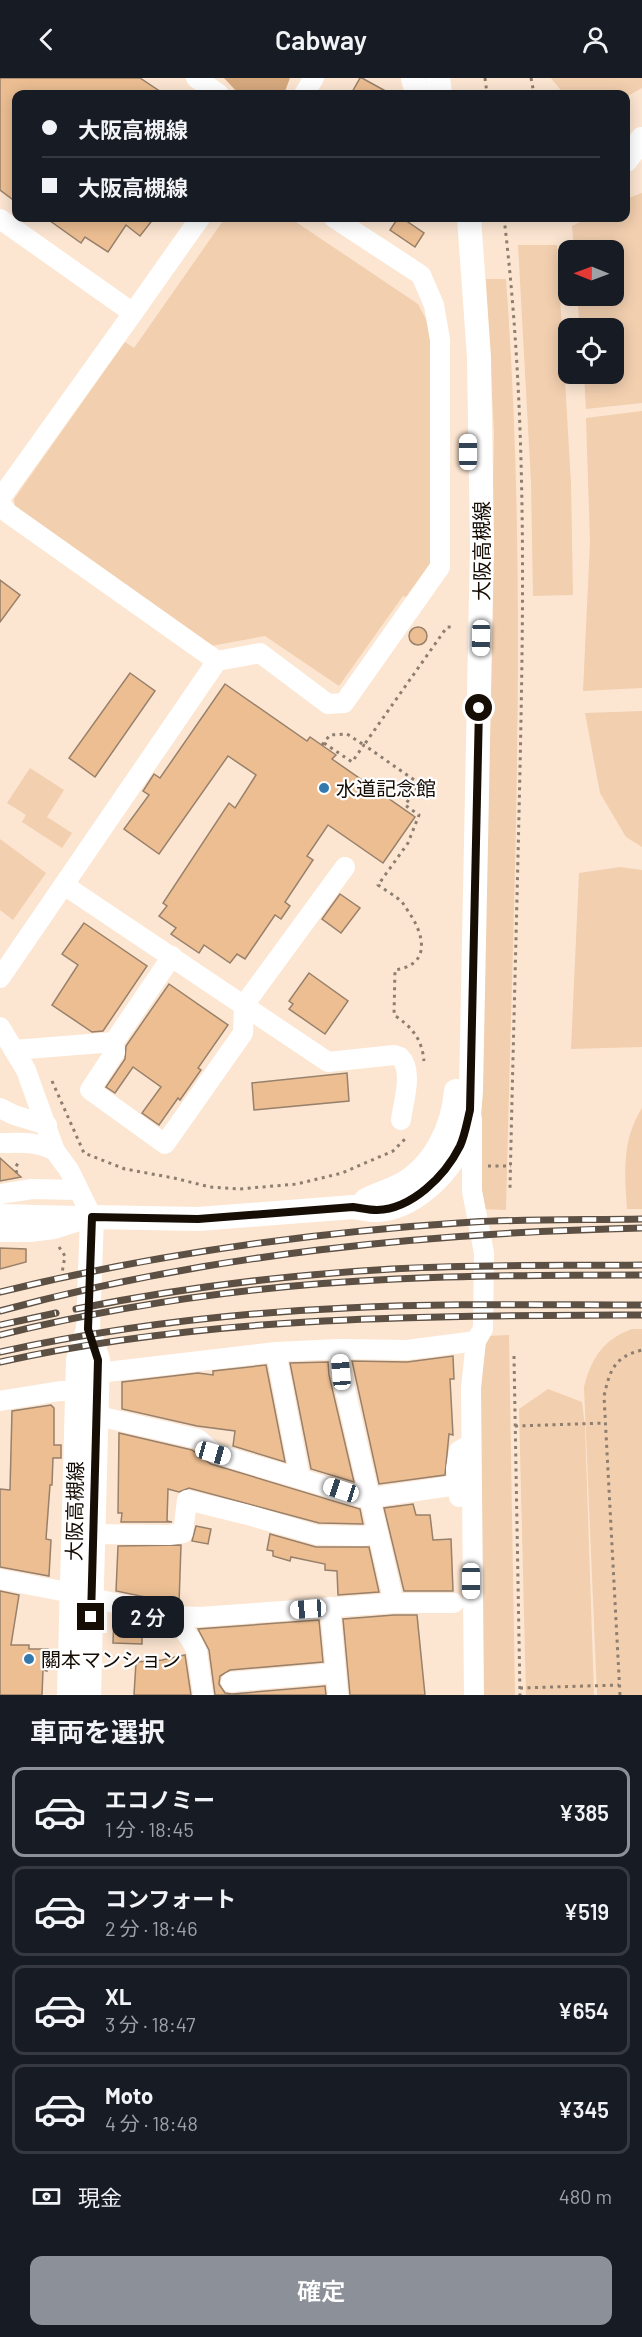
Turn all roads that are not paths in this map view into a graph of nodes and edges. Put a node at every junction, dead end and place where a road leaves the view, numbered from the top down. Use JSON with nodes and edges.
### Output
{"nodes":[{"id":1,"x":196,"y":78,"type":"edge"},
{"id":2,"x":213,"y":90,"type":"edge"},
{"id":3,"x":642,"y":139,"type":"edge"},
{"id":4,"x":630,"y":155,"type":"edge"},
{"id":5,"x":0,"y":219,"type":"edge"},
{"id":6,"x":197,"y":222,"type":"edge"},
{"id":7,"x":340,"y":222,"type":"edge"},
{"id":8,"x":454,"y":222,"type":"edge"},
{"id":9,"x":469,"y":222,"type":"edge"},
{"id":10,"x":133,"y":313,"type":"junction"},
{"id":11,"x":0,"y":501,"type":"edge"},
{"id":12,"x":217,"y":661,"type":"junction"},
{"id":13,"x":345,"y":867,"type":"dead end"},
{"id":14,"x":64,"y":885,"type":"junction"},
{"id":15,"x":172,"y":956,"type":"junction"},
{"id":16,"x":0,"y":978,"type":"edge"},
{"id":17,"x":244,"y":1005,"type":"junction"},
{"id":18,"x":0,"y":1027,"type":"edge"},
{"id":19,"x":114,"y":1042,"type":"junction"},
{"id":20,"x":14,"y":1050,"type":"junction"},
{"id":21,"x":471,"y":1090,"type":"junction"},
{"id":22,"x":0,"y":1108,"type":"edge"},
{"id":23,"x":47,"y":1125,"type":"junction"},
{"id":24,"x":405,"y":1125,"type":"road end"},
{"id":25,"x":0,"y":1143,"type":"edge"},
{"id":26,"x":56,"y":1151,"type":"junction"},
{"id":27,"x":78,"y":1190,"type":"junction"},
{"id":28,"x":0,"y":1194,"type":"edge"},
{"id":29,"x":353,"y":1207,"type":"junction"},
{"id":30,"x":0,"y":1214,"type":"edge"},
{"id":31,"x":92,"y":1217,"type":"junction"},
{"id":32,"x":0,"y":1232,"type":"edge"},
{"id":33,"x":88,"y":1329,"type":"junction"},
{"id":34,"x":476,"y":1341,"type":"junction"},
{"id":35,"x":339,"y":1349,"type":"junction"},
{"id":36,"x":276,"y":1352,"type":"junction"},
{"id":37,"x":98,"y":1373,"type":"junction"},
{"id":38,"x":77,"y":1391,"type":"junction"},
{"id":39,"x":0,"y":1401,"type":"edge"},
{"id":40,"x":98,"y":1416,"type":"junction"},
{"id":41,"x":471,"y":1444,"type":"junction"},
{"id":42,"x":300,"y":1478,"type":"junction"},
{"id":43,"x":457,"y":1485,"type":"junction"},
{"id":44,"x":369,"y":1498,"type":"junction"},
{"id":45,"x":471,"y":1520,"type":"junction"},
{"id":46,"x":94,"y":1534,"type":"junction"},
{"id":47,"x":378,"y":1534,"type":"junction"},
{"id":48,"x":0,"y":1580,"type":"edge"},
{"id":49,"x":82,"y":1595,"type":"junction"},
{"id":50,"x":394,"y":1603,"type":"junction"},
{"id":51,"x":454,"y":1603,"type":"dead end"},
{"id":52,"x":330,"y":1607,"type":"junction"},
{"id":53,"x":174,"y":1616,"type":"junction"},
{"id":54,"x":472,"y":1670,"type":"junction"},
{"id":55,"x":335,"y":1673,"type":"junction"},
{"id":56,"x":231,"y":1682,"type":"dead end"},
{"id":57,"x":69,"y":1695,"type":"edge"},
{"id":58,"x":89,"y":1695,"type":"edge"},
{"id":59,"x":203,"y":1695,"type":"edge"},
{"id":60,"x":338,"y":1695,"type":"edge"},
{"id":61,"x":462,"y":1695,"type":"edge"},
{"id":62,"x":474,"y":1695,"type":"edge"}],
"edges":[{"from":1,"to":2,"type":"street"},
{"from":3,"to":4,"type":"main road"},
{"from":5,"to":10,"type":"street"},
{"from":6,"to":10,"type":"street"},
{"from":7,"to":12,"type":"street"},
{"from":8,"to":29,"type":"main road","name":"大阪高槻線"},
{"from":9,"to":21,"type":"main road","name":"大阪高槻線"},
{"from":10,"to":11,"type":"street"},
{"from":11,"to":12,"type":"street"},
{"from":12,"to":14,"type":"street"},
{"from":13,"to":17,"type":"street"},
{"from":14,"to":15,"type":"street"},
{"from":14,"to":16,"type":"street"},
{"from":15,"to":17,"type":"street"},
{"from":15,"to":19,"type":"street"},
{"from":17,"to":19,"type":"street"},
{"from":17,"to":24,"type":"street"},
{"from":18,"to":20,"type":"street"},
{"from":19,"to":20,"type":"street"},
{"from":20,"to":23,"type":"street"},
{"from":21,"to":29,"type":"main road","name":"大阪高槻線"},
{"from":21,"to":34,"type":"street"},
{"from":22,"to":23,"type":"street"},
{"from":23,"to":26,"type":"street"},
{"from":25,"to":26,"type":"street"},
{"from":26,"to":27,"type":"street"},
{"from":27,"to":28,"type":"street"},
{"from":27,"to":31,"type":"street"},
{"from":29,"to":31,"type":"main road","name":"大阪高槻線"},
{"from":30,"to":31,"type":"street"},
{"from":31,"to":32,"type":"street"},
{"from":31,"to":33,"type":"main road","name":"大阪高槻線"},
{"from":33,"to":37,"type":"main road","name":"大阪高槻線"},
{"from":33,"to":38,"type":"main road","name":"大阪高槻線"},
{"from":34,"to":35,"type":"street"},
{"from":34,"to":41,"type":"street"},
{"from":35,"to":36,"type":"street"},
{"from":35,"to":44,"type":"street"},
{"from":36,"to":37,"type":"street"},
{"from":36,"to":42,"type":"street"},
{"from":37,"to":40,"type":"main road","name":"大阪高槻線"},
{"from":38,"to":39,"type":"street"},
{"from":38,"to":49,"type":"main road","name":"大阪高槻線"},
{"from":40,"to":42,"type":"street"},
{"from":40,"to":46,"type":"main road","name":"大阪高槻線"},
{"from":41,"to":43,"type":"street"},
{"from":41,"to":45,"type":"street"},
{"from":42,"to":44,"type":"street"},
{"from":43,"to":44,"type":"street"},
{"from":43,"to":45,"type":"street"},
{"from":44,"to":47,"type":"street"},
{"from":45,"to":54,"type":"street"},
{"from":46,"to":47,"type":"street"},
{"from":46,"to":49,"type":"main road","name":"大阪高槻線"},
{"from":47,"to":50,"type":"street"},
{"from":48,"to":49,"type":"street"},
{"from":49,"to":53,"type":"street"},
{"from":49,"to":57,"type":"main road","name":"大阪高槻線"},
{"from":49,"to":58,"type":"main road","name":"大阪高槻線"},
{"from":50,"to":51,"type":"street"},
{"from":50,"to":52,"type":"street"},
{"from":52,"to":53,"type":"street"},
{"from":52,"to":55,"type":"street"},
{"from":53,"to":59,"type":"street"},
{"from":54,"to":61,"type":"street"},
{"from":54,"to":62,"type":"street"},
{"from":55,"to":56,"type":"street"},
{"from":55,"to":60,"type":"street"}]}
